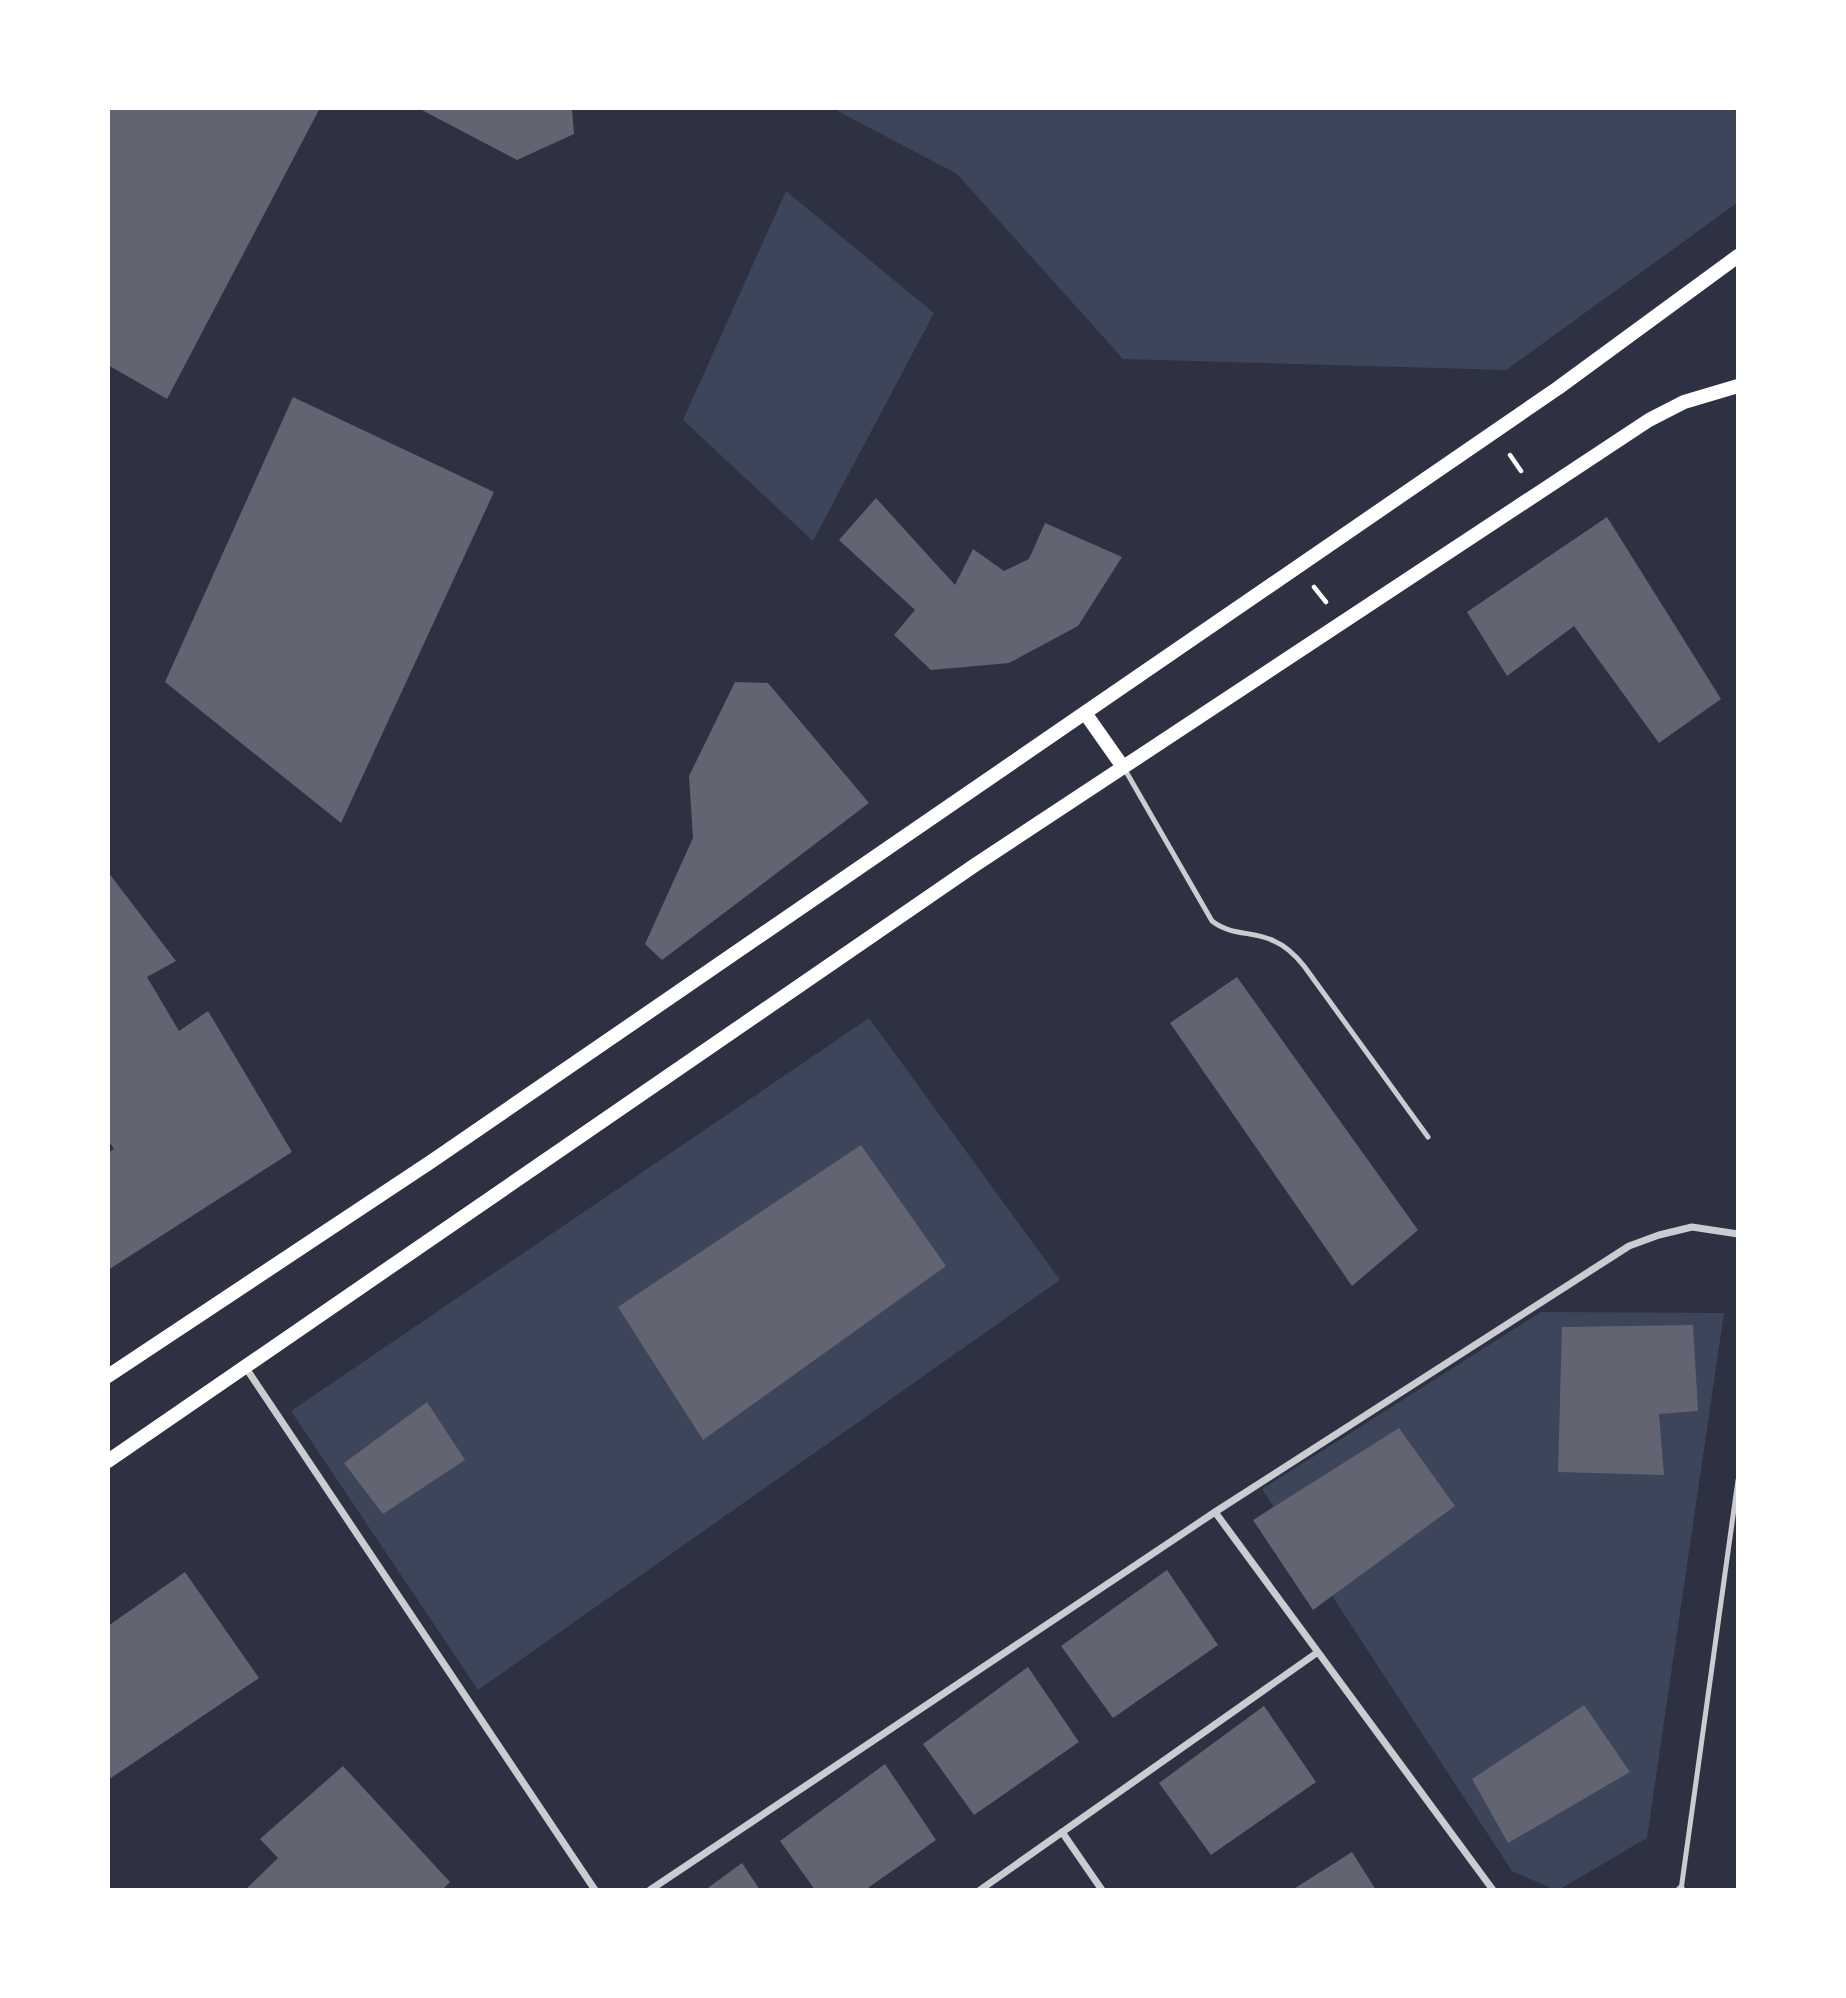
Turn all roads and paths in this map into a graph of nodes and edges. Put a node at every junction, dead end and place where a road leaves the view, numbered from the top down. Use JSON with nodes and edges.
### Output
{"nodes":[{"id":1,"x":1736,"y":259,"type":"edge"},
{"id":2,"x":1738,"y":386,"type":"edge"},
{"id":3,"x":1494,"y":432,"type":"junction"},
{"id":4,"x":1537,"y":494,"type":"junction"},
{"id":5,"x":1297,"y":567,"type":"junction"},
{"id":6,"x":1342,"y":622,"type":"junction"},
{"id":7,"x":1085,"y":713,"type":"junction"},
{"id":8,"x":1123,"y":767,"type":"junction"},
{"id":9,"x":1428,"y":1137,"type":"dead end"},
{"id":10,"x":1738,"y":1234,"type":"edge"},
{"id":11,"x":246,"y":1368,"type":"junction"},
{"id":12,"x":108,"y":1376,"type":"edge"},
{"id":13,"x":108,"y":1461,"type":"edge"},
{"id":14,"x":1738,"y":1480,"type":"edge"},
{"id":15,"x":1215,"y":1512,"type":"junction"},
{"id":16,"x":1318,"y":1651,"type":"junction"},
{"id":17,"x":1062,"y":1832,"type":"junction"},
{"id":18,"x":595,"y":1889,"type":"edge"},
{"id":19,"x":650,"y":1889,"type":"edge"},
{"id":20,"x":980,"y":1889,"type":"edge"},
{"id":21,"x":1102,"y":1889,"type":"edge"},
{"id":22,"x":1493,"y":1889,"type":"edge"},
{"id":23,"x":1681,"y":1889,"type":"edge"}],
"edges":[{"from":1,"to":3,"type":"main road"},
{"from":2,"to":4,"type":"main road"},
{"from":3,"to":4,"type":"path"},
{"from":3,"to":5,"type":"main road"},
{"from":4,"to":6,"type":"main road"},
{"from":5,"to":6,"type":"path"},
{"from":5,"to":7,"type":"main road"},
{"from":6,"to":8,"type":"main road"},
{"from":7,"to":8,"type":"main road"},
{"from":7,"to":12,"type":"main road"},
{"from":8,"to":9,"type":"lane"},
{"from":8,"to":11,"type":"main road"},
{"from":10,"to":15,"type":"street"},
{"from":11,"to":13,"type":"main road"},
{"from":11,"to":18,"type":"street"},
{"from":14,"to":23,"type":"lane"},
{"from":15,"to":16,"type":"street"},
{"from":15,"to":19,"type":"street"},
{"from":16,"to":17,"type":"street"},
{"from":16,"to":22,"type":"street"},
{"from":17,"to":20,"type":"street"},
{"from":17,"to":21,"type":"street"}]}
